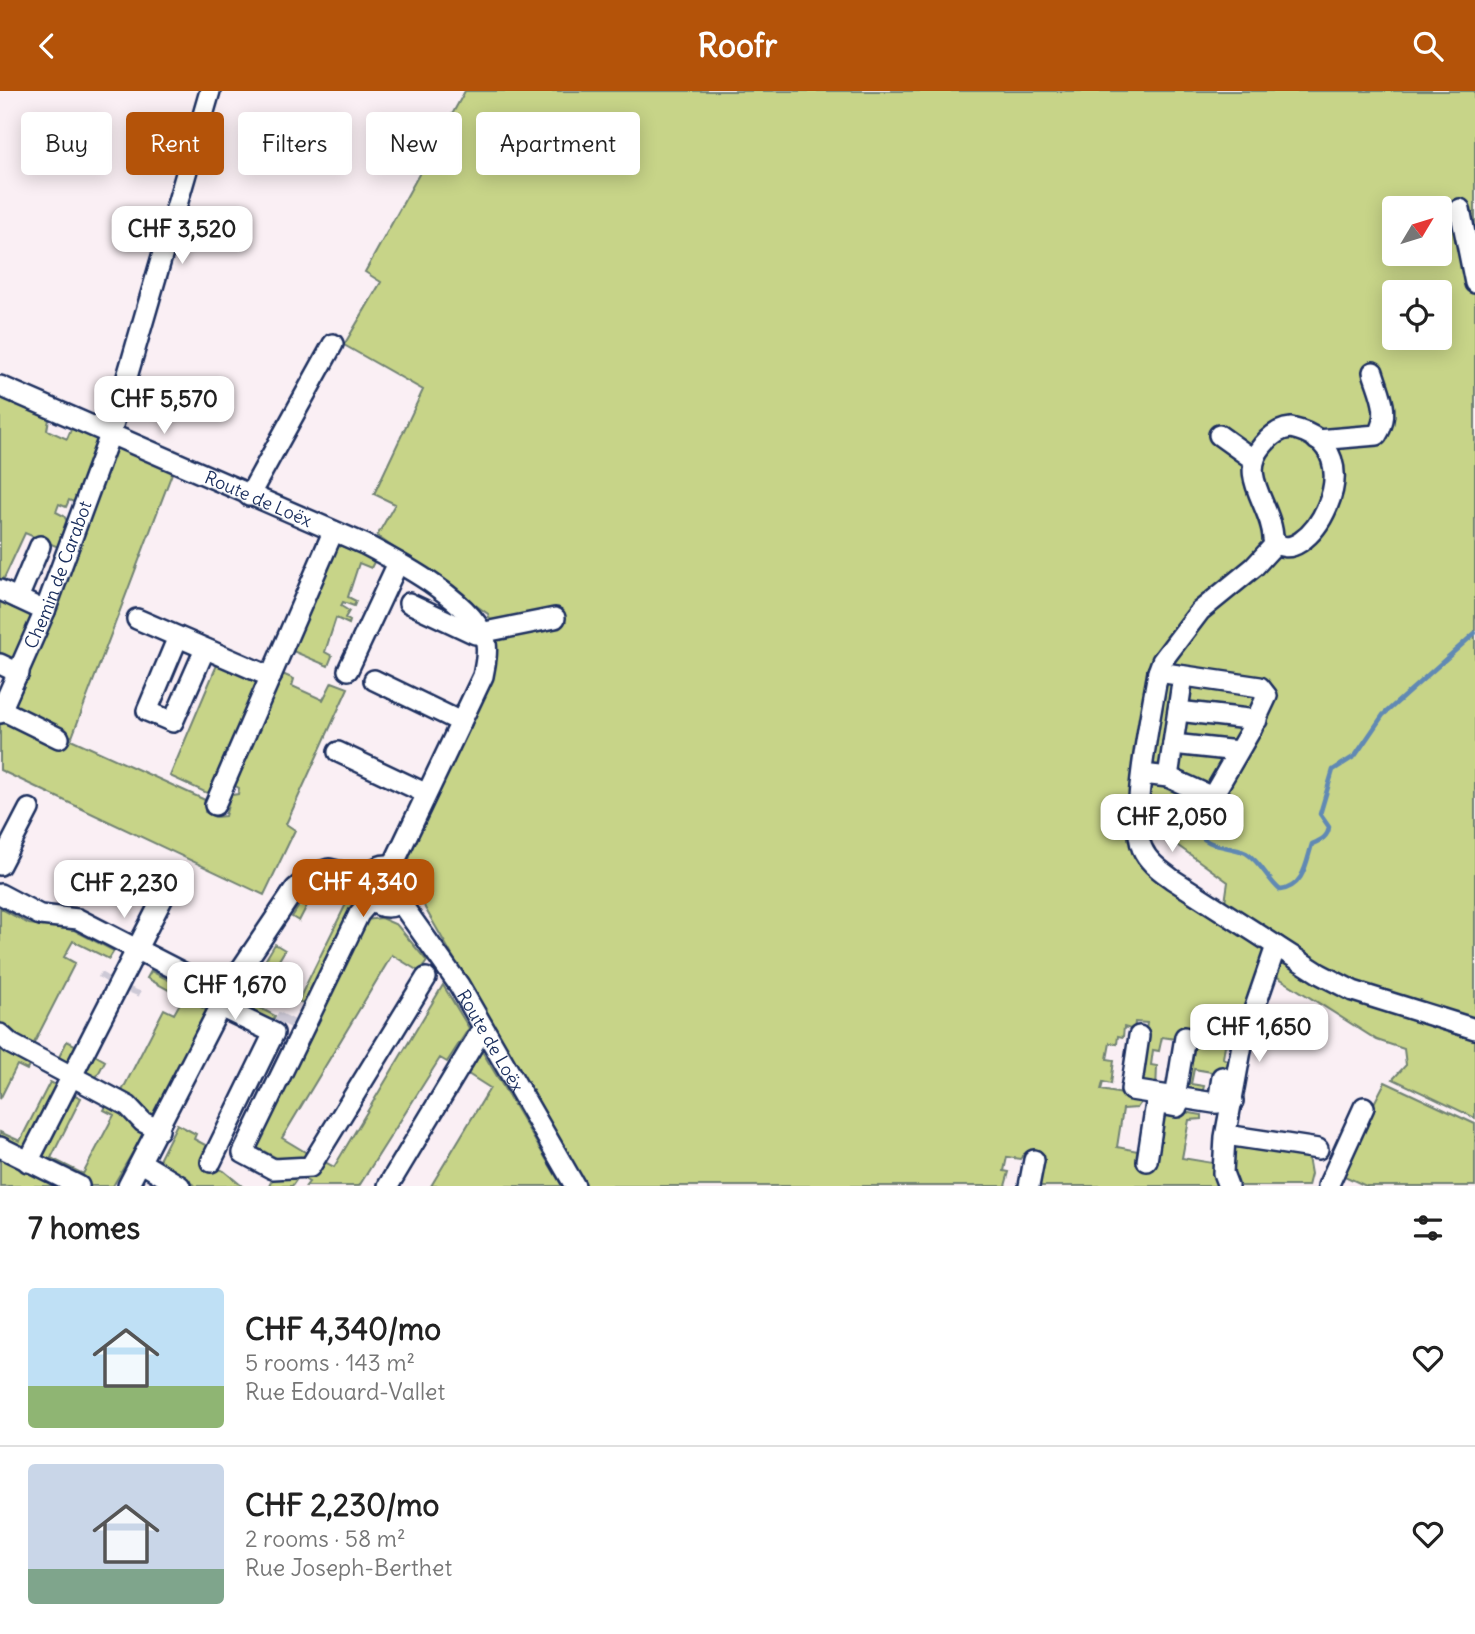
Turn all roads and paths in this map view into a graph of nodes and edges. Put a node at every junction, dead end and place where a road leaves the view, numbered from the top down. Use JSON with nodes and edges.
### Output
{"nodes":[{"id":1,"x":210,"y":91,"type":"edge"},
{"id":2,"x":1460,"y":209,"type":"dead end"},
{"id":3,"x":1475,"y":283,"type":"edge"},
{"id":4,"x":333,"y":344,"type":"dead end"},
{"id":5,"x":1373,"y":372,"type":"dead end"},
{"id":6,"x":0,"y":387,"type":"edge"},
{"id":7,"x":111,"y":432,"type":"junction"},
{"id":8,"x":1219,"y":435,"type":"dead end"},
{"id":9,"x":1317,"y":440,"type":"junction"},
{"id":10,"x":1254,"y":460,"type":"junction"},
{"id":11,"x":249,"y":496,"type":"junction"},
{"id":12,"x":333,"y":532,"type":"junction"},
{"id":13,"x":1276,"y":543,"type":"junction"},
{"id":14,"x":40,"y":546,"type":"dead end"},
{"id":15,"x":398,"y":563,"type":"junction"},
{"id":16,"x":32,"y":566,"type":"junction"},
{"id":17,"x":57,"y":577,"type":"junction"},
{"id":18,"x":9,"y":594,"type":"edge"},
{"id":19,"x":408,"y":603,"type":"dead end"},
{"id":20,"x":45,"y":611,"type":"junction"},
{"id":21,"x":555,"y":618,"type":"dead end"},
{"id":22,"x":137,"y":619,"type":"dead end"},
{"id":23,"x":483,"y":634,"type":"junction"},
{"id":24,"x":178,"y":637,"type":"junction"},
{"id":25,"x":205,"y":649,"type":"junction"},
{"id":26,"x":0,"y":664,"type":"edge"},
{"id":27,"x":348,"y":670,"type":"dead end"},
{"id":28,"x":1158,"y":672,"type":"junction"},
{"id":29,"x":19,"y":673,"type":"junction"},
{"id":30,"x":1183,"y":676,"type":"junction"},
{"id":31,"x":271,"y":677,"type":"junction"},
{"id":32,"x":374,"y":681,"type":"dead end"},
{"id":33,"x":1,"y":711,"type":"edge"},
{"id":34,"x":1178,"y":711,"type":"junction"},
{"id":35,"x":1257,"y":720,"type":"junction"},
{"id":36,"x":461,"y":722,"type":"junction"},
{"id":37,"x":59,"y":738,"type":"dead end"},
{"id":38,"x":1173,"y":744,"type":"junction"},
{"id":39,"x":1238,"y":751,"type":"junction"},
{"id":40,"x":338,"y":752,"type":"dead end"},
{"id":41,"x":1143,"y":774,"type":"junction"},
{"id":42,"x":1168,"y":777,"type":"junction"},
{"id":43,"x":425,"y":793,"type":"junction"},
{"id":44,"x":215,"y":805,"type":"dead end"},
{"id":45,"x":29,"y":809,"type":"dead end"},
{"id":46,"x":0,"y":865,"type":"edge"},
{"id":47,"x":393,"y":865,"type":"junction"},
{"id":48,"x":174,"y":876,"type":"dead end"},
{"id":49,"x":367,"y":879,"type":"junction"},
{"id":50,"x":0,"y":894,"type":"edge"},
{"id":51,"x":372,"y":900,"type":"junction"},
{"id":52,"x":400,"y":902,"type":"junction"},
{"id":53,"x":1276,"y":946,"type":"junction"},
{"id":54,"x":138,"y":950,"type":"junction"},
{"id":55,"x":109,"y":977,"type":"tunnel mouth"},
{"id":56,"x":426,"y":978,"type":"dead end"},
{"id":57,"x":132,"y":988,"type":"tunnel mouth"},
{"id":58,"x":223,"y":1001,"type":"junction"},
{"id":59,"x":484,"y":1028,"type":"junction"},
{"id":60,"x":1475,"y":1028,"type":"edge"},
{"id":61,"x":0,"y":1034,"type":"edge"},
{"id":62,"x":1139,"y":1036,"type":"dead end"},
{"id":63,"x":1185,"y":1037,"type":"dead end"},
{"id":64,"x":72,"y":1077,"type":"junction"},
{"id":65,"x":1222,"y":1077,"type":"dead end"},
{"id":66,"x":1175,"y":1098,"type":"junction"},
{"id":67,"x":1364,"y":1107,"type":"dead end"},
{"id":68,"x":1225,"y":1114,"type":"junction"},
{"id":69,"x":159,"y":1130,"type":"junction"},
{"id":70,"x":0,"y":1147,"type":"edge"},
{"id":71,"x":1318,"y":1149,"type":"dead end"},
{"id":72,"x":1212,"y":1155,"type":"dead end"},
{"id":73,"x":1034,"y":1160,"type":"dead end"},
{"id":74,"x":1147,"y":1161,"type":"dead end"},
{"id":75,"x":29,"y":1162,"type":"junction"},
{"id":76,"x":211,"y":1162,"type":"dead end"},
{"id":77,"x":142,"y":1163,"type":"junction"},
{"id":78,"x":79,"y":1186,"type":"edge"},
{"id":79,"x":128,"y":1186,"type":"edge"},
{"id":80,"x":180,"y":1186,"type":"edge"},
{"id":81,"x":388,"y":1186,"type":"edge"},
{"id":82,"x":575,"y":1186,"type":"edge"},
{"id":83,"x":1029,"y":1186,"type":"edge"},
{"id":84,"x":1228,"y":1186,"type":"edge"},
{"id":85,"x":1328,"y":1186,"type":"edge"}],
"edges":[{"from":1,"to":7,"type":"street"},
{"from":2,"to":3,"type":"street"},
{"from":4,"to":11,"type":"street"},
{"from":5,"to":9,"type":"street"},
{"from":6,"to":7,"type":"street","name":"Route de Loëx"},
{"from":7,"to":11,"type":"street","name":"Route de Loëx"},
{"from":7,"to":17,"type":"street","name":"Chemin de Carabot"},
{"from":8,"to":10,"type":"street"},
{"from":9,"to":10,"type":"street"},
{"from":9,"to":13,"type":"street"},
{"from":10,"to":13,"type":"street"},
{"from":11,"to":12,"type":"street","name":"Route de Loëx"},
{"from":12,"to":15,"type":"street","name":"Route de Loëx"},
{"from":12,"to":31,"type":"street"},
{"from":13,"to":28,"type":"street"},
{"from":14,"to":16,"type":"street"},
{"from":15,"to":23,"type":"street","name":"Route de Loëx"},
{"from":15,"to":27,"type":"street"},
{"from":16,"to":17,"type":"street"},
{"from":16,"to":18,"type":"street"},
{"from":17,"to":20,"type":"street","name":"Chemin de Carabot"},
{"from":18,"to":20,"type":"street"},
{"from":19,"to":23,"type":"street"},
{"from":20,"to":29,"type":"street","name":"Chemin de Carabot"},
{"from":21,"to":23,"type":"street"},
{"from":22,"to":24,"type":"street"},
{"from":23,"to":36,"type":"street"},
{"from":24,"to":25,"type":"street"},
{"from":24,"to":25,"type":"street"},
{"from":25,"to":31,"type":"street"},
{"from":26,"to":29,"type":"street"},
{"from":28,"to":30,"type":"street"},
{"from":28,"to":41,"type":"street"},
{"from":29,"to":33,"type":"street","name":"Chemin de Carabot"},
{"from":30,"to":34,"type":"street"},
{"from":30,"to":35,"type":"street"},
{"from":31,"to":44,"type":"street"},
{"from":32,"to":36,"type":"street"},
{"from":33,"to":37,"type":"street"},
{"from":34,"to":35,"type":"street"},
{"from":34,"to":38,"type":"street"},
{"from":35,"to":39,"type":"street"},
{"from":36,"to":43,"type":"street"},
{"from":38,"to":39,"type":"street"},
{"from":38,"to":42,"type":"street"},
{"from":39,"to":42,"type":"street"},
{"from":40,"to":43,"type":"street"},
{"from":41,"to":42,"type":"street"},
{"from":41,"to":53,"type":"street"},
{"from":43,"to":47,"type":"street"},
{"from":45,"to":46,"type":"street"},
{"from":47,"to":49,"type":"street"},
{"from":47,"to":52,"type":"street"},
{"from":48,"to":54,"type":"street"},
{"from":49,"to":51,"type":"street"},
{"from":49,"to":58,"type":"street"},
{"from":50,"to":54,"type":"street"},
{"from":51,"to":52,"type":"street"},
{"from":51,"to":56,"type":"street"},
{"from":52,"to":59,"type":"street","name":"Route de Loëx"},
{"from":53,"to":60,"type":"street"},
{"from":53,"to":68,"type":"street"},
{"from":54,"to":55,"type":"street"},
{"from":54,"to":57,"type":"street"},
{"from":54,"to":58,"type":"street"},
{"from":54,"to":64,"type":"street"},
{"from":58,"to":69,"type":"street"},
{"from":58,"to":76,"type":"street"},
{"from":59,"to":81,"type":"street"},
{"from":59,"to":82,"type":"street","name":"Route de Loëx"},
{"from":61,"to":64,"type":"street"},
{"from":62,"to":66,"type":"street"},
{"from":63,"to":66,"type":"street"},
{"from":64,"to":69,"type":"street"},
{"from":64,"to":75,"type":"street"},
{"from":65,"to":68,"type":"street"},
{"from":66,"to":68,"type":"street"},
{"from":67,"to":85,"type":"street"},
{"from":68,"to":71,"type":"street"},
{"from":68,"to":72,"type":"street"},
{"from":68,"to":74,"type":"street"},
{"from":68,"to":84,"type":"street"},
{"from":69,"to":77,"type":"street"},
{"from":70,"to":75,"type":"street"},
{"from":73,"to":83,"type":"street"},
{"from":75,"to":78,"type":"street"},
{"from":77,"to":79,"type":"street"},
{"from":77,"to":80,"type":"street"}]}
